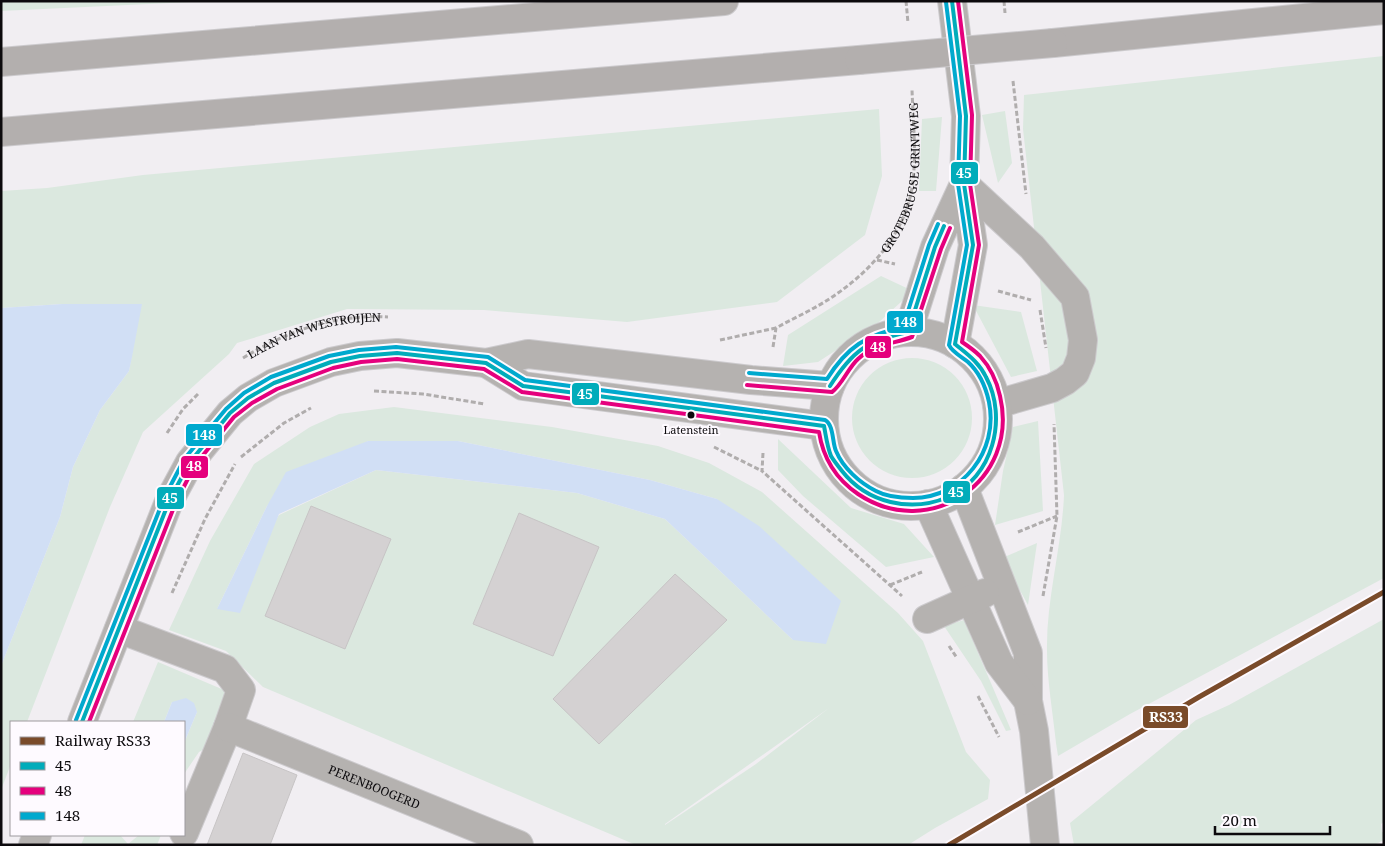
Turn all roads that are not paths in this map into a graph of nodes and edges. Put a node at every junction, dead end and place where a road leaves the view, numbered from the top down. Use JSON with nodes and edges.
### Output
{"nodes":[{"id":1,"x":724,"y":1,"type":"edge"},
{"id":2,"x":952,"y":1,"type":"edge"},
{"id":3,"x":1384,"y":10,"type":"edge"},
{"id":4,"x":1,"y":62,"type":"edge"},
{"id":5,"x":1,"y":132,"type":"edge"},
{"id":6,"x":964,"y":184,"type":"junction"},
{"id":7,"x":908,"y":332,"type":"junction"},
{"id":8,"x":955,"y":344,"type":"junction"},
{"id":9,"x":486,"y":363,"type":"junction"},
{"id":10,"x":830,"y":386,"type":"junction"},
{"id":11,"x":996,"y":404,"type":"junction"},
{"id":12,"x":824,"y":426,"type":"junction"},
{"id":13,"x":964,"y":488,"type":"junction"},
{"id":14,"x":928,"y":504,"type":"junction"},
{"id":15,"x":1002,"y":585,"type":"junction"},
{"id":16,"x":970,"y":600,"type":"junction"},
{"id":17,"x":927,"y":619,"type":"road end"},
{"id":18,"x":119,"y":629,"type":"junction"},
{"id":19,"x":1028,"y":701,"type":"junction"},
{"id":20,"x":82,"y":721,"type":"edge"},
{"id":21,"x":228,"y":727,"type":"junction"},
{"id":22,"x":185,"y":829,"type":"edge"},
{"id":23,"x":519,"y":845,"type":"edge"},
{"id":24,"x":1045,"y":845,"type":"edge"}],
"edges":[{"from":1,"to":4,"type":"highway"},
{"from":2,"to":6,"type":"street"},
{"from":3,"to":5,"type":"highway","bridge":true},
{"from":6,"to":7,"type":"street"},
{"from":6,"to":8,"type":"street"},
{"from":6,"to":11,"type":"street"},
{"from":7,"to":8,"type":"street"},
{"from":7,"to":10,"type":"street"},
{"from":8,"to":11,"type":"street"},
{"from":9,"to":10,"type":"street"},
{"from":9,"to":12,"type":"street"},
{"from":9,"to":18,"type":"street"},
{"from":10,"to":12,"type":"street"},
{"from":11,"to":13,"type":"street"},
{"from":12,"to":14,"type":"street"},
{"from":13,"to":14,"type":"street"},
{"from":13,"to":15,"type":"street"},
{"from":14,"to":16,"type":"street"},
{"from":15,"to":16,"type":"street"},
{"from":15,"to":19,"type":"street"},
{"from":16,"to":17,"type":"street"},
{"from":16,"to":19,"type":"street"},
{"from":18,"to":20,"type":"street"},
{"from":18,"to":21,"type":"street"},
{"from":19,"to":24,"type":"street"},
{"from":21,"to":22,"type":"street"},
{"from":21,"to":23,"type":"street","name":"PERENBOOGERD"}]}
